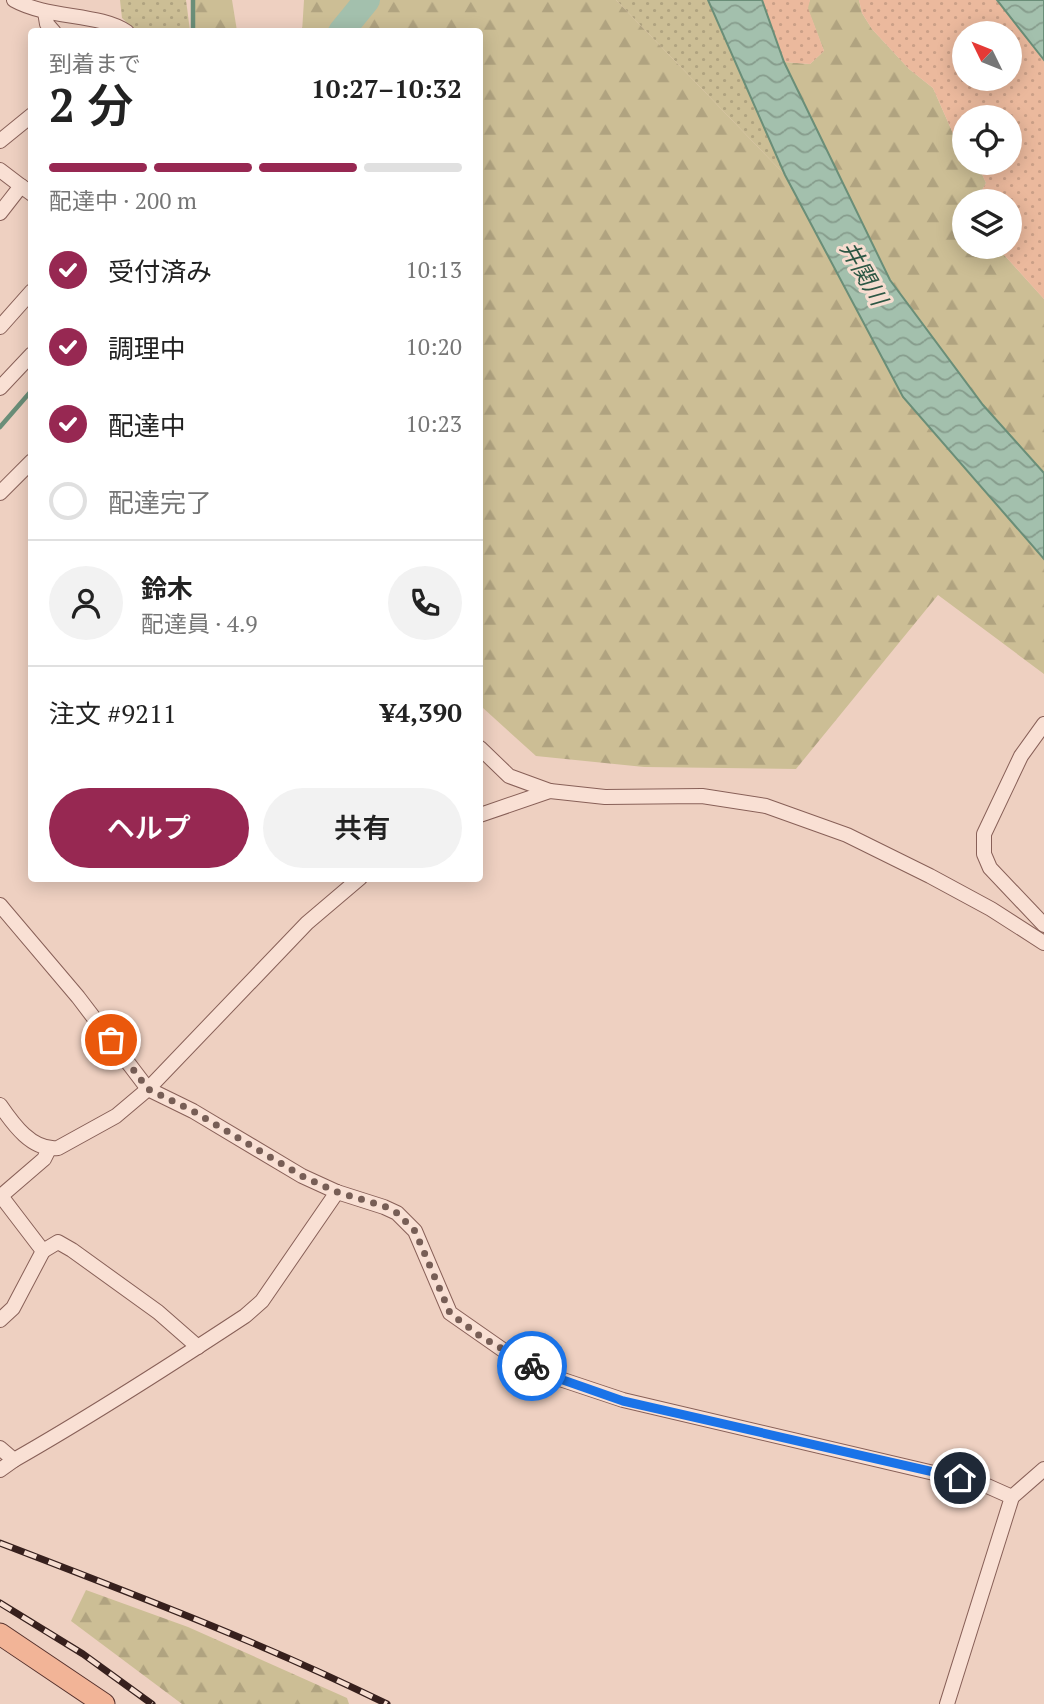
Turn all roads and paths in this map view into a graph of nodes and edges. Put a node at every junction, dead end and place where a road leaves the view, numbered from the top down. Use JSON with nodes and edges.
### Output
{"nodes":[{"id":1,"x":14,"y":0,"type":"edge"},
{"id":2,"x":45,"y":12,"type":"junction"},
{"id":3,"x":50,"y":28,"type":"edge"},
{"id":4,"x":118,"y":28,"type":"edge"},
{"id":5,"x":28,"y":118,"type":"edge"},
{"id":6,"x":0,"y":141,"type":"edge"},
{"id":7,"x":0,"y":170,"type":"edge"},
{"id":8,"x":26,"y":190,"type":"edge"},
{"id":9,"x":0,"y":213,"type":"edge"},
{"id":10,"x":28,"y":296,"type":"edge"},
{"id":11,"x":0,"y":327,"type":"edge"},
{"id":12,"x":28,"y":358,"type":"edge"},
{"id":13,"x":0,"y":388,"type":"edge"},
{"id":14,"x":28,"y":465,"type":"edge"},
{"id":15,"x":0,"y":493,"type":"edge"},
{"id":16,"x":1044,"y":724,"type":"edge"},
{"id":17,"x":483,"y":751,"type":"edge"},
{"id":18,"x":550,"y":791,"type":"junction"},
{"id":19,"x":483,"y":814,"type":"edge"},
{"id":20,"x":355,"y":882,"type":"edge"},
{"id":21,"x":0,"y":905,"type":"edge"},
{"id":22,"x":1044,"y":925,"type":"edge"},
{"id":23,"x":1044,"y":943,"type":"edge"},
{"id":24,"x":148,"y":1089,"type":"junction"},
{"id":25,"x":0,"y":1105,"type":"edge"},
{"id":26,"x":49,"y":1149,"type":"junction"},
{"id":27,"x":337,"y":1192,"type":"junction"},
{"id":28,"x":43,"y":1251,"type":"junction"},
{"id":29,"x":0,"y":1320,"type":"edge"},
{"id":30,"x":198,"y":1347,"type":"junction"},
{"id":31,"x":0,"y":1448,"type":"edge"},
{"id":32,"x":14,"y":1460,"type":"junction"},
{"id":33,"x":1044,"y":1469,"type":"edge"},
{"id":34,"x":0,"y":1470,"type":"edge"},
{"id":35,"x":1012,"y":1497,"type":"junction"},
{"id":36,"x":0,"y":1634,"type":"edge"},
{"id":37,"x":104,"y":1704,"type":"edge"},
{"id":38,"x":947,"y":1704,"type":"edge"}],
"edges":[{"from":1,"to":2,"type":"street"},
{"from":2,"to":3,"type":"street"},
{"from":2,"to":4,"type":"street"},
{"from":5,"to":6,"type":"street"},
{"from":7,"to":8,"type":"street"},
{"from":8,"to":9,"type":"street"},
{"from":10,"to":11,"type":"street"},
{"from":12,"to":13,"type":"street"},
{"from":14,"to":15,"type":"street"},
{"from":16,"to":22,"type":"street"},
{"from":17,"to":18,"type":"street"},
{"from":18,"to":19,"type":"street"},
{"from":18,"to":23,"type":"street"},
{"from":20,"to":24,"type":"street"},
{"from":21,"to":24,"type":"street"},
{"from":24,"to":26,"type":"street"},
{"from":24,"to":27,"type":"street"},
{"from":25,"to":26,"type":"street"},
{"from":26,"to":28,"type":"street"},
{"from":27,"to":30,"type":"street"},
{"from":27,"to":35,"type":"street"},
{"from":28,"to":29,"type":"street"},
{"from":28,"to":30,"type":"street"},
{"from":30,"to":32,"type":"street"},
{"from":31,"to":32,"type":"street"},
{"from":32,"to":34,"type":"street"},
{"from":33,"to":35,"type":"street"},
{"from":35,"to":38,"type":"street"},
{"from":36,"to":37,"type":"main road"}]}
